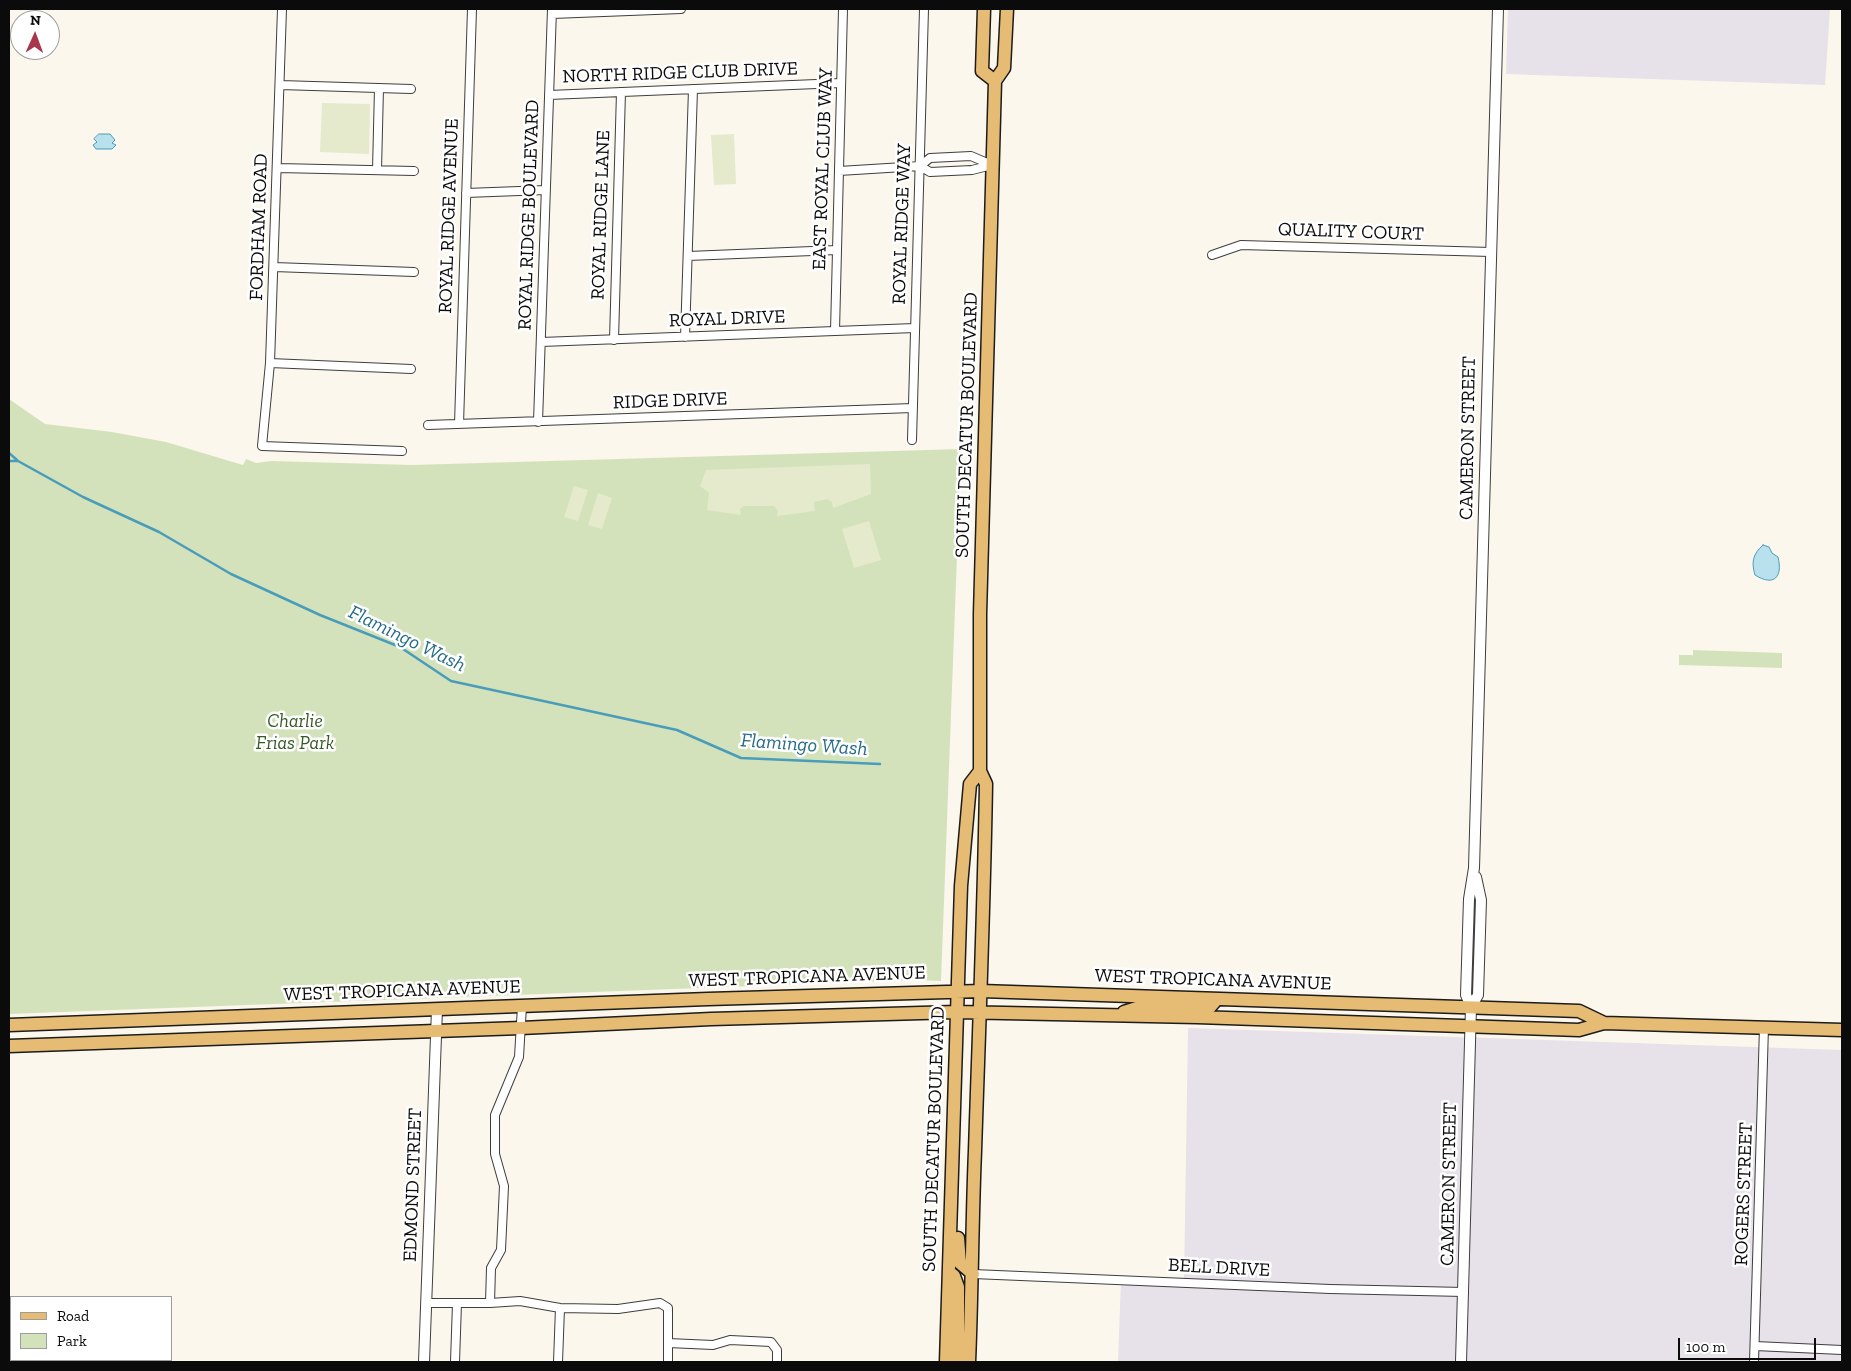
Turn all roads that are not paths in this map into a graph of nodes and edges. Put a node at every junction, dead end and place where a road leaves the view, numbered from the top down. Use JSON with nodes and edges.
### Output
{"nodes":[{"id":1,"x":282,"y":9,"type":"edge"},
{"id":2,"x":472,"y":9,"type":"edge"},
{"id":3,"x":681,"y":9,"type":"edge"},
{"id":4,"x":843,"y":9,"type":"edge"},
{"id":5,"x":924,"y":9,"type":"edge"},
{"id":6,"x":984,"y":9,"type":"edge"},
{"id":7,"x":1006,"y":9,"type":"edge"},
{"id":8,"x":1498,"y":9,"type":"edge"},
{"id":9,"x":552,"y":12,"type":"edge"},
{"id":10,"x":995,"y":81,"type":"junction"},
{"id":11,"x":841,"y":83,"type":"junction"},
{"id":12,"x":280,"y":85,"type":"junction"},
{"id":13,"x":379,"y":88,"type":"junction"},
{"id":14,"x":412,"y":89,"type":"dead end"},
{"id":15,"x":693,"y":89,"type":"junction"},
{"id":16,"x":621,"y":92,"type":"junction"},
{"id":17,"x":549,"y":95,"type":"junction"},
{"id":18,"x":992,"y":165,"type":"junction"},
{"id":19,"x":920,"y":166,"type":"junction"},
{"id":20,"x":278,"y":168,"type":"junction"},
{"id":21,"x":378,"y":170,"type":"junction"},
{"id":22,"x":839,"y":170,"type":"junction"},
{"id":23,"x":414,"y":171,"type":"dead end"},
{"id":24,"x":546,"y":190,"type":"junction"},
{"id":25,"x":466,"y":194,"type":"junction"},
{"id":26,"x":837,"y":250,"type":"junction"},
{"id":27,"x":1491,"y":252,"type":"junction"},
{"id":28,"x":1212,"y":255,"type":"dead end"},
{"id":29,"x":688,"y":256,"type":"junction"},
{"id":30,"x":274,"y":266,"type":"junction"},
{"id":31,"x":414,"y":272,"type":"dead end"},
{"id":32,"x":915,"y":328,"type":"junction"},
{"id":33,"x":835,"y":331,"type":"junction"},
{"id":34,"x":685,"y":337,"type":"junction"},
{"id":35,"x":614,"y":340,"type":"junction"},
{"id":36,"x":541,"y":342,"type":"junction"},
{"id":37,"x":270,"y":363,"type":"junction"},
{"id":38,"x":411,"y":369,"type":"dead end"},
{"id":39,"x":913,"y":408,"type":"junction"},
{"id":40,"x":538,"y":422,"type":"junction"},
{"id":41,"x":459,"y":424,"type":"junction"},
{"id":42,"x":428,"y":425,"type":"dead end"},
{"id":43,"x":912,"y":440,"type":"dead end"},
{"id":44,"x":402,"y":451,"type":"dead end"},
{"id":45,"x":980,"y":771,"type":"junction"},
{"id":46,"x":981,"y":991,"type":"junction"},
{"id":47,"x":958,"y":992,"type":"junction"},
{"id":48,"x":1217,"y":999,"type":"junction"},
{"id":49,"x":653,"y":1001,"type":"junction"},
{"id":50,"x":522,"y":1006,"type":"junction"},
{"id":51,"x":1471,"y":1008,"type":"junction"},
{"id":52,"x":437,"y":1009,"type":"junction"},
{"id":53,"x":956,"y":1012,"type":"junction"},
{"id":54,"x":980,"y":1013,"type":"junction"},
{"id":55,"x":287,"y":1014,"type":"junction"},
{"id":56,"x":1114,"y":1015,"type":"junction"},
{"id":57,"x":91,"y":1022,"type":"junction"},
{"id":58,"x":108,"y":1022,"type":"junction"},
{"id":59,"x":654,"y":1022,"type":"junction"},
{"id":60,"x":1604,"y":1023,"type":"junction"},
{"id":61,"x":9,"y":1025,"type":"edge"},
{"id":62,"x":1470,"y":1027,"type":"junction"},
{"id":63,"x":1764,"y":1027,"type":"junction"},
{"id":64,"x":521,"y":1028,"type":"junction"},
{"id":65,"x":437,"y":1030,"type":"junction"},
{"id":66,"x":1842,"y":1030,"type":"edge"},
{"id":67,"x":288,"y":1036,"type":"junction"},
{"id":68,"x":109,"y":1042,"type":"junction"},
{"id":69,"x":92,"y":1043,"type":"junction"},
{"id":70,"x":9,"y":1046,"type":"edge"},
{"id":71,"x":951,"y":1196,"type":"junction"},
{"id":72,"x":949,"y":1272,"type":"junction"},
{"id":73,"x":973,"y":1274,"type":"junction"},
{"id":74,"x":1464,"y":1292,"type":"junction"},
{"id":75,"x":426,"y":1303,"type":"junction"},
{"id":76,"x":457,"y":1303,"type":"junction"},
{"id":77,"x":490,"y":1303,"type":"junction"},
{"id":78,"x":560,"y":1308,"type":"junction"},
{"id":79,"x":668,"y":1343,"type":"junction"},
{"id":80,"x":1755,"y":1346,"type":"junction"},
{"id":81,"x":1842,"y":1350,"type":"edge"},
{"id":82,"x":424,"y":1362,"type":"edge"},
{"id":83,"x":455,"y":1362,"type":"edge"},
{"id":84,"x":558,"y":1362,"type":"edge"},
{"id":85,"x":668,"y":1362,"type":"edge"},
{"id":86,"x":777,"y":1362,"type":"edge"},
{"id":87,"x":946,"y":1362,"type":"edge"},
{"id":88,"x":958,"y":1362,"type":"edge"},
{"id":89,"x":968,"y":1362,"type":"edge"},
{"id":90,"x":1461,"y":1362,"type":"edge"},
{"id":91,"x":1754,"y":1362,"type":"edge"}],
"edges":[{"from":1,"to":12,"type":"street","name":"FORDHAM ROAD"},
{"from":2,"to":25,"type":"street","name":"ROYAL RIDGE AVENUE"},
{"from":3,"to":9,"type":"street"},
{"from":4,"to":11,"type":"street","name":"EAST ROYAL CLUB WAY"},
{"from":5,"to":19,"type":"street","name":"ROYAL RIDGE WAY"},
{"from":6,"to":10,"type":"main road"},
{"from":7,"to":10,"type":"main road","name":"SOUTH DECATUR BOULEVARD"},
{"from":8,"to":27,"type":"street","name":"CAMERON STREET"},
{"from":9,"to":17,"type":"street","name":"ROYAL RIDGE BOULEVARD"},
{"from":10,"to":18,"type":"main road","name":"SOUTH DECATUR BOULEVARD"},
{"from":11,"to":15,"type":"street","name":"NORTH RIDGE CLUB DRIVE"},
{"from":11,"to":22,"type":"street","name":"EAST ROYAL CLUB WAY"},
{"from":12,"to":13,"type":"street"},
{"from":12,"to":20,"type":"street","name":"FORDHAM ROAD"},
{"from":13,"to":14,"type":"street"},
{"from":13,"to":21,"type":"street"},
{"from":15,"to":16,"type":"street","name":"NORTH RIDGE CLUB DRIVE"},
{"from":15,"to":29,"type":"street"},
{"from":16,"to":17,"type":"street","name":"NORTH RIDGE CLUB DRIVE"},
{"from":16,"to":35,"type":"street","name":"ROYAL RIDGE LANE"},
{"from":17,"to":24,"type":"street","name":"ROYAL RIDGE BOULEVARD"},
{"from":18,"to":19,"type":"street"},
{"from":18,"to":19,"type":"street"},
{"from":18,"to":45,"type":"main road","name":"SOUTH DECATUR BOULEVARD"},
{"from":19,"to":22,"type":"street"},
{"from":19,"to":32,"type":"street","name":"ROYAL RIDGE WAY"},
{"from":20,"to":21,"type":"street"},
{"from":20,"to":30,"type":"street","name":"FORDHAM ROAD"},
{"from":21,"to":23,"type":"street"},
{"from":22,"to":26,"type":"street","name":"EAST ROYAL CLUB WAY"},
{"from":24,"to":25,"type":"street"},
{"from":24,"to":36,"type":"street","name":"ROYAL RIDGE BOULEVARD"},
{"from":25,"to":41,"type":"street","name":"ROYAL RIDGE AVENUE"},
{"from":26,"to":29,"type":"street"},
{"from":26,"to":33,"type":"street","name":"EAST ROYAL CLUB WAY"},
{"from":27,"to":28,"type":"street","name":"QUALITY COURT"},
{"from":27,"to":51,"type":"street","name":"CAMERON STREET"},
{"from":29,"to":34,"type":"street"},
{"from":30,"to":31,"type":"street"},
{"from":30,"to":37,"type":"street","name":"FORDHAM ROAD"},
{"from":32,"to":33,"type":"street","name":"ROYAL DRIVE"},
{"from":32,"to":39,"type":"street","name":"ROYAL RIDGE WAY"},
{"from":33,"to":34,"type":"street","name":"ROYAL DRIVE"},
{"from":34,"to":35,"type":"street","name":"ROYAL DRIVE"},
{"from":35,"to":36,"type":"street","name":"ROYAL DRIVE"},
{"from":36,"to":40,"type":"street","name":"ROYAL RIDGE BOULEVARD"},
{"from":37,"to":38,"type":"street"},
{"from":37,"to":44,"type":"street","name":"FORDHAM ROAD"},
{"from":39,"to":40,"type":"street","name":"RIDGE DRIVE"},
{"from":39,"to":43,"type":"street","name":"ROYAL RIDGE WAY"},
{"from":40,"to":41,"type":"street","name":"RIDGE DRIVE"},
{"from":41,"to":42,"type":"street","name":"RIDGE DRIVE"},
{"from":45,"to":46,"type":"main road","name":"SOUTH DECATUR BOULEVARD"},
{"from":45,"to":47,"type":"main road","name":"SOUTH DECATUR BOULEVARD"},
{"from":46,"to":47,"type":"main road","name":"WEST TROPICANA AVENUE"},
{"from":46,"to":48,"type":"main road","name":"WEST TROPICANA AVENUE"},
{"from":46,"to":54,"type":"main road","name":"SOUTH DECATUR BOULEVARD"},
{"from":47,"to":49,"type":"main road","name":"WEST TROPICANA AVENUE"},
{"from":47,"to":53,"type":"main road","name":"SOUTH DECATUR BOULEVARD"},
{"from":48,"to":51,"type":"main road","name":"WEST TROPICANA AVENUE"},
{"from":48,"to":56,"type":"main road"},
{"from":49,"to":50,"type":"main road","name":"WEST TROPICANA AVENUE"},
{"from":49,"to":59,"type":"main road"},
{"from":50,"to":52,"type":"main road","name":"WEST TROPICANA AVENUE"},
{"from":50,"to":64,"type":"street"},
{"from":51,"to":60,"type":"main road","name":"WEST TROPICANA AVENUE"},
{"from":51,"to":62,"type":"street","name":"CAMERON STREET"},
{"from":52,"to":55,"type":"main road","name":"WEST TROPICANA AVENUE"},
{"from":52,"to":65,"type":"street","name":"EDMOND STREET"},
{"from":53,"to":54,"type":"main road","name":"WEST TROPICANA AVENUE"},
{"from":53,"to":59,"type":"main road","name":"WEST TROPICANA AVENUE"},
{"from":53,"to":71,"type":"main road","name":"SOUTH DECATUR BOULEVARD"},
{"from":54,"to":56,"type":"main road","name":"WEST TROPICANA AVENUE"},
{"from":54,"to":73,"type":"main road","name":"SOUTH DECATUR BOULEVARD"},
{"from":55,"to":58,"type":"main road","name":"WEST TROPICANA AVENUE"},
{"from":55,"to":67,"type":"main road"},
{"from":56,"to":62,"type":"main road","name":"WEST TROPICANA AVENUE"},
{"from":57,"to":58,"type":"main road","name":"WEST TROPICANA AVENUE"},
{"from":57,"to":61,"type":"main road","name":"WEST TROPICANA AVENUE"},
{"from":57,"to":69,"type":"main road"},
{"from":58,"to":68,"type":"main road"},
{"from":59,"to":64,"type":"main road","name":"WEST TROPICANA AVENUE"},
{"from":60,"to":62,"type":"main road","name":"WEST TROPICANA AVENUE"},
{"from":60,"to":63,"type":"main road","name":"WEST TROPICANA AVENUE"},
{"from":62,"to":74,"type":"street","name":"CAMERON STREET"},
{"from":63,"to":66,"type":"main road","name":"WEST TROPICANA AVENUE"},
{"from":63,"to":80,"type":"street","name":"ROGERS STREET"},
{"from":64,"to":65,"type":"main road","name":"WEST TROPICANA AVENUE"},
{"from":64,"to":77,"type":"street"},
{"from":65,"to":67,"type":"main road","name":"WEST TROPICANA AVENUE"},
{"from":65,"to":75,"type":"street","name":"EDMOND STREET"},
{"from":67,"to":68,"type":"main road","name":"WEST TROPICANA AVENUE"},
{"from":68,"to":69,"type":"main road","name":"WEST TROPICANA AVENUE"},
{"from":69,"to":70,"type":"main road","name":"WEST TROPICANA AVENUE"},
{"from":71,"to":72,"type":"main road","name":"SOUTH DECATUR BOULEVARD"},
{"from":71,"to":73,"type":"main road"},
{"from":72,"to":87,"type":"main road","name":"SOUTH DECATUR BOULEVARD"},
{"from":72,"to":88,"type":"main road"},
{"from":73,"to":74,"type":"street","name":"BELL DRIVE"},
{"from":73,"to":89,"type":"main road","name":"SOUTH DECATUR BOULEVARD"},
{"from":74,"to":90,"type":"street","name":"CAMERON STREET"},
{"from":75,"to":76,"type":"street"},
{"from":75,"to":82,"type":"street","name":"EDMOND STREET"},
{"from":76,"to":77,"type":"street"},
{"from":76,"to":83,"type":"street"},
{"from":77,"to":78,"type":"street"},
{"from":78,"to":79,"type":"street"},
{"from":78,"to":84,"type":"street"},
{"from":79,"to":85,"type":"street"},
{"from":79,"to":86,"type":"street"},
{"from":80,"to":81,"type":"street"},
{"from":80,"to":91,"type":"street","name":"ROGERS STREET"}]}
